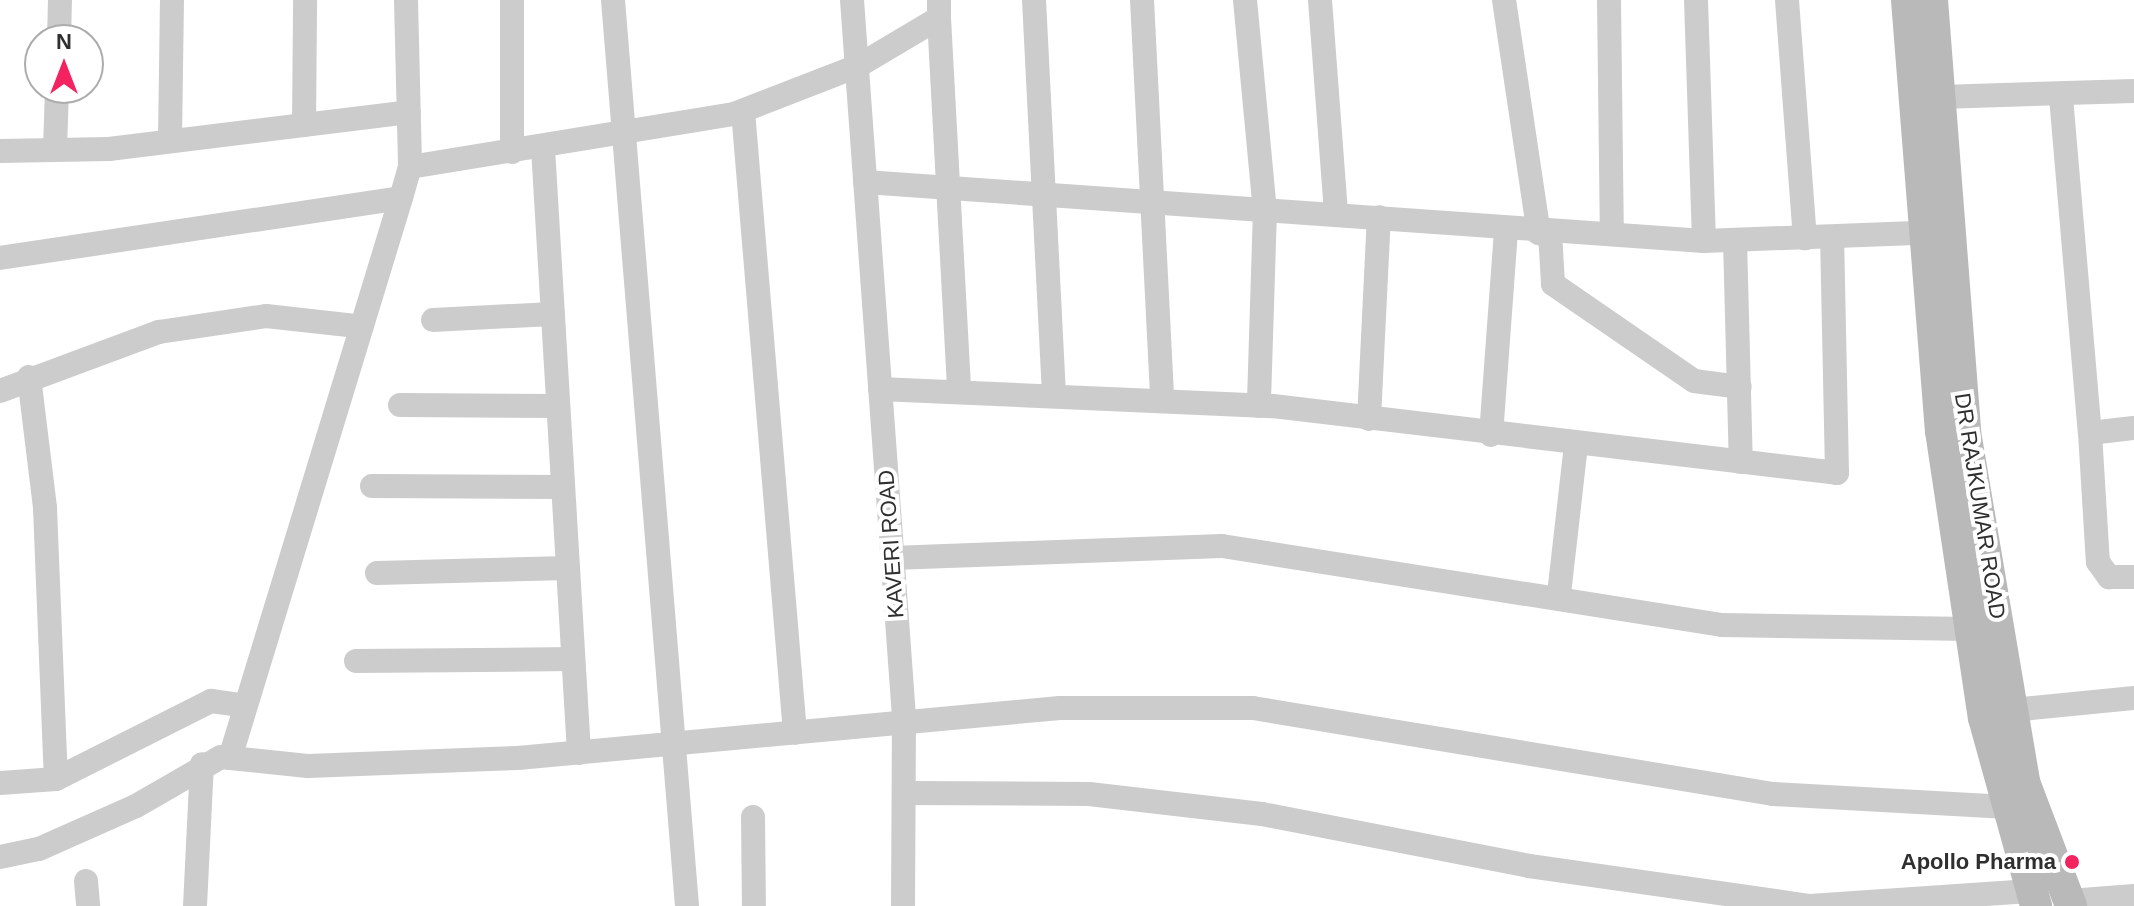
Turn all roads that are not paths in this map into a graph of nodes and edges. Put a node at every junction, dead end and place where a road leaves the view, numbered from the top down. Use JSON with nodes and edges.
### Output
{"nodes":[{"id":1,"x":60,"y":0,"type":"edge"},
{"id":2,"x":172,"y":0,"type":"edge"},
{"id":3,"x":305,"y":0,"type":"edge"},
{"id":4,"x":406,"y":0,"type":"edge"},
{"id":5,"x":512,"y":0,"type":"edge"},
{"id":6,"x":613,"y":0,"type":"edge"},
{"id":7,"x":852,"y":0,"type":"edge"},
{"id":8,"x":1034,"y":0,"type":"edge"},
{"id":9,"x":1142,"y":0,"type":"edge"},
{"id":10,"x":1245,"y":0,"type":"edge"},
{"id":11,"x":1320,"y":0,"type":"edge"},
{"id":12,"x":1504,"y":0,"type":"edge"},
{"id":13,"x":1609,"y":0,"type":"edge"},
{"id":14,"x":1696,"y":0,"type":"edge"},
{"id":15,"x":1787,"y":0,"type":"edge"},
{"id":16,"x":1907,"y":0,"type":"edge"},
{"id":17,"x":1932,"y":0,"type":"edge"},
{"id":18,"x":939,"y":9,"type":"edge"},
{"id":19,"x":59,"y":24,"type":"edge"},
{"id":20,"x":858,"y":66,"type":"junction"},
{"id":21,"x":2134,"y":91,"type":"edge"},
{"id":22,"x":1940,"y":97,"type":"junction"},
{"id":23,"x":2061,"y":97,"type":"junction"},
{"id":24,"x":56,"y":104,"type":"edge"},
{"id":25,"x":743,"y":111,"type":"junction"},
{"id":26,"x":409,"y":112,"type":"junction"},
{"id":27,"x":304,"y":125,"type":"junction"},
{"id":28,"x":621,"y":136,"type":"junction"},
{"id":29,"x":170,"y":141,"type":"junction"},
{"id":30,"x":543,"y":148,"type":"junction"},
{"id":31,"x":55,"y":149,"type":"junction"},
{"id":32,"x":0,"y":151,"type":"edge"},
{"id":33,"x":512,"y":152,"type":"junction"},
{"id":34,"x":410,"y":167,"type":"junction"},
{"id":35,"x":865,"y":182,"type":"junction"},
{"id":36,"x":949,"y":189,"type":"junction"},
{"id":37,"x":1044,"y":192,"type":"junction"},
{"id":38,"x":1156,"y":197,"type":"junction"},
{"id":39,"x":401,"y":198,"type":"junction"},
{"id":40,"x":1265,"y":210,"type":"junction"},
{"id":41,"x":1336,"y":213,"type":"junction"},
{"id":42,"x":1379,"y":217,"type":"junction"},
{"id":43,"x":1506,"y":231,"type":"junction"},
{"id":44,"x":1939,"y":232,"type":"junction"},
{"id":45,"x":1544,"y":233,"type":"junction"},
{"id":46,"x":1612,"y":233,"type":"junction"},
{"id":47,"x":1832,"y":237,"type":"junction"},
{"id":48,"x":1805,"y":238,"type":"junction"},
{"id":49,"x":1735,"y":240,"type":"junction"},
{"id":50,"x":1704,"y":241,"type":"junction"},
{"id":51,"x":0,"y":258,"type":"edge"},
{"id":52,"x":553,"y":314,"type":"junction"},
{"id":53,"x":433,"y":320,"type":"dead end"},
{"id":54,"x":357,"y":326,"type":"junction"},
{"id":55,"x":29,"y":377,"type":"junction"},
{"id":56,"x":1740,"y":387,"type":"junction"},
{"id":57,"x":880,"y":389,"type":"junction"},
{"id":58,"x":0,"y":391,"type":"edge"},
{"id":59,"x":959,"y":391,"type":"junction"},
{"id":60,"x":1054,"y":393,"type":"junction"},
{"id":61,"x":1162,"y":399,"type":"junction"},
{"id":62,"x":400,"y":405,"type":"dead end"},
{"id":63,"x":558,"y":406,"type":"junction"},
{"id":64,"x":1259,"y":406,"type":"junction"},
{"id":65,"x":1369,"y":419,"type":"junction"},
{"id":66,"x":2134,"y":428,"type":"edge"},
{"id":67,"x":2090,"y":433,"type":"junction"},
{"id":68,"x":1491,"y":435,"type":"junction"},
{"id":69,"x":1576,"y":444,"type":"junction"},
{"id":70,"x":1741,"y":462,"type":"junction"},
{"id":71,"x":372,"y":486,"type":"dead end"},
{"id":72,"x":563,"y":487,"type":"junction"},
{"id":73,"x":892,"y":558,"type":"junction"},
{"id":74,"x":568,"y":568,"type":"junction"},
{"id":75,"x":377,"y":573,"type":"dead end"},
{"id":76,"x":2134,"y":577,"type":"edge"},
{"id":77,"x":1559,"y":594,"type":"junction"},
{"id":78,"x":1970,"y":629,"type":"junction"},
{"id":79,"x":573,"y":659,"type":"junction"},
{"id":80,"x":356,"y":661,"type":"dead end"},
{"id":81,"x":2134,"y":698,"type":"edge"},
{"id":82,"x":245,"y":706,"type":"junction"},
{"id":83,"x":2012,"y":710,"type":"junction"},
{"id":84,"x":904,"y":717,"type":"junction"},
{"id":85,"x":795,"y":733,"type":"junction"},
{"id":86,"x":674,"y":747,"type":"junction"},
{"id":87,"x":579,"y":753,"type":"junction"},
{"id":88,"x":230,"y":758,"type":"junction"},
{"id":89,"x":202,"y":764,"type":"junction"},
{"id":90,"x":56,"y":779,"type":"junction"},
{"id":91,"x":0,"y":783,"type":"edge"},
{"id":92,"x":904,"y":793,"type":"junction"},
{"id":93,"x":2003,"y":807,"type":"junction"},
{"id":94,"x":753,"y":817,"type":"dead end"},
{"id":95,"x":0,"y":857,"type":"edge"},
{"id":96,"x":86,"y":881,"type":"dead end"},
{"id":97,"x":2134,"y":896,"type":"edge"},
{"id":98,"x":2033,"y":899,"type":"edge"},
{"id":99,"x":2070,"y":903,"type":"edge"},
{"id":100,"x":88,"y":906,"type":"edge"},
{"id":101,"x":195,"y":906,"type":"edge"},
{"id":102,"x":687,"y":906,"type":"edge"},
{"id":103,"x":754,"y":906,"type":"edge"},
{"id":104,"x":903,"y":906,"type":"edge"}],
"edges":[{"from":1,"to":19,"type":"street"},
{"from":2,"to":29,"type":"street"},
{"from":3,"to":27,"type":"street"},
{"from":4,"to":26,"type":"street"},
{"from":5,"to":33,"type":"street"},
{"from":6,"to":28,"type":"street"},
{"from":7,"to":20,"type":"street","name":"KAVERI ROAD"},
{"from":8,"to":37,"type":"street"},
{"from":9,"to":38,"type":"street"},
{"from":10,"to":40,"type":"street"},
{"from":11,"to":41,"type":"street"},
{"from":12,"to":45,"type":"street"},
{"from":13,"to":46,"type":"street"},
{"from":14,"to":50,"type":"street"},
{"from":15,"to":48,"type":"street"},
{"from":16,"to":44,"type":"main road","name":"DR RAJKUMAR ROAD"},
{"from":17,"to":22,"type":"main road","name":"DR RAJKUMAR ROAD"},
{"from":18,"to":20,"type":"street"},
{"from":18,"to":36,"type":"street"},
{"from":20,"to":25,"type":"street"},
{"from":20,"to":35,"type":"street","name":"KAVERI ROAD"},
{"from":21,"to":23,"type":"street"},
{"from":22,"to":23,"type":"street"},
{"from":22,"to":44,"type":"main road","name":"DR RAJKUMAR ROAD"},
{"from":23,"to":67,"type":"street"},
{"from":24,"to":31,"type":"street"},
{"from":25,"to":28,"type":"street"},
{"from":25,"to":85,"type":"street"},
{"from":26,"to":27,"type":"street"},
{"from":26,"to":34,"type":"street"},
{"from":27,"to":29,"type":"street"},
{"from":28,"to":30,"type":"street"},
{"from":28,"to":86,"type":"street"},
{"from":29,"to":31,"type":"street"},
{"from":30,"to":33,"type":"street"},
{"from":30,"to":52,"type":"street"},
{"from":31,"to":32,"type":"street"},
{"from":33,"to":34,"type":"street"},
{"from":34,"to":39,"type":"street"},
{"from":35,"to":36,"type":"street"},
{"from":35,"to":57,"type":"street","name":"KAVERI ROAD"},
{"from":36,"to":37,"type":"street"},
{"from":36,"to":59,"type":"street"},
{"from":37,"to":38,"type":"street"},
{"from":37,"to":60,"type":"street"},
{"from":38,"to":40,"type":"street"},
{"from":38,"to":61,"type":"street"},
{"from":39,"to":51,"type":"street"},
{"from":39,"to":54,"type":"street"},
{"from":40,"to":41,"type":"street"},
{"from":40,"to":64,"type":"street"},
{"from":41,"to":42,"type":"street"},
{"from":42,"to":43,"type":"street"},
{"from":42,"to":65,"type":"street"},
{"from":43,"to":45,"type":"street"},
{"from":43,"to":68,"type":"street"},
{"from":44,"to":47,"type":"street"},
{"from":44,"to":78,"type":"main road","name":"DR RAJKUMAR ROAD"},
{"from":44,"to":83,"type":"main road","name":"DR RAJKUMAR ROAD"},
{"from":45,"to":46,"type":"street"},
{"from":45,"to":56,"type":"street"},
{"from":46,"to":50,"type":"street"},
{"from":47,"to":48,"type":"street"},
{"from":47,"to":70,"type":"street"},
{"from":48,"to":49,"type":"street"},
{"from":49,"to":50,"type":"street"},
{"from":49,"to":56,"type":"street"},
{"from":52,"to":53,"type":"street"},
{"from":52,"to":63,"type":"street"},
{"from":54,"to":55,"type":"street"},
{"from":54,"to":82,"type":"street"},
{"from":55,"to":58,"type":"street"},
{"from":55,"to":90,"type":"street"},
{"from":56,"to":70,"type":"street"},
{"from":57,"to":59,"type":"street"},
{"from":57,"to":73,"type":"street","name":"KAVERI ROAD"},
{"from":59,"to":60,"type":"street"},
{"from":60,"to":61,"type":"street"},
{"from":61,"to":64,"type":"street"},
{"from":62,"to":63,"type":"street"},
{"from":63,"to":72,"type":"street"},
{"from":64,"to":65,"type":"street"},
{"from":65,"to":68,"type":"street"},
{"from":66,"to":67,"type":"street"},
{"from":67,"to":76,"type":"street"},
{"from":68,"to":69,"type":"street"},
{"from":69,"to":70,"type":"street"},
{"from":69,"to":77,"type":"street"},
{"from":71,"to":72,"type":"street"},
{"from":72,"to":74,"type":"street"},
{"from":73,"to":77,"type":"street"},
{"from":73,"to":84,"type":"street","name":"KAVERI ROAD"},
{"from":74,"to":75,"type":"street"},
{"from":74,"to":79,"type":"street"},
{"from":77,"to":78,"type":"street"},
{"from":78,"to":93,"type":"main road","name":"DR RAJKUMAR ROAD"},
{"from":79,"to":80,"type":"street"},
{"from":79,"to":87,"type":"street"},
{"from":81,"to":83,"type":"street"},
{"from":82,"to":88,"type":"street"},
{"from":82,"to":90,"type":"street"},
{"from":83,"to":99,"type":"main road","name":"DR RAJKUMAR ROAD"},
{"from":84,"to":85,"type":"street"},
{"from":84,"to":92,"type":"street","name":"KAVERI ROAD"},
{"from":84,"to":93,"type":"street"},
{"from":85,"to":86,"type":"street"},
{"from":86,"to":87,"type":"street"},
{"from":86,"to":102,"type":"street"},
{"from":87,"to":88,"type":"street"},
{"from":88,"to":89,"type":"street"},
{"from":89,"to":95,"type":"street"},
{"from":89,"to":101,"type":"street"},
{"from":90,"to":91,"type":"street"},
{"from":92,"to":98,"type":"street"},
{"from":92,"to":104,"type":"street","name":"KAVERI ROAD"},
{"from":93,"to":98,"type":"main road","name":"DR RAJKUMAR ROAD"},
{"from":94,"to":103,"type":"street"},
{"from":96,"to":100,"type":"street"},
{"from":97,"to":99,"type":"street"}]}
